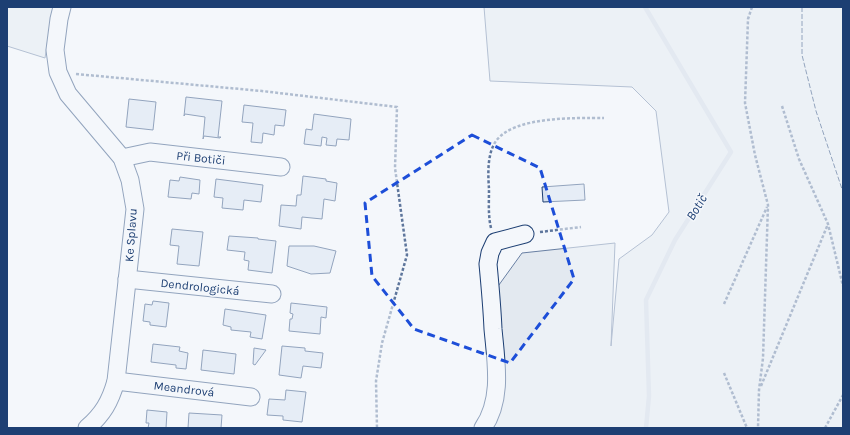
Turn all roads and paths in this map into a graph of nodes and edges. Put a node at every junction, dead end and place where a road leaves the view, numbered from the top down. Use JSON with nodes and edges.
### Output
{"nodes":[{"id":1,"x":62,"y":7,"type":"edge"},
{"id":2,"x":752,"y":7,"type":"edge"},
{"id":3,"x":58,"y":72,"type":"junction"},
{"id":4,"x":782,"y":106,"type":"dead end"},
{"id":5,"x":604,"y":118,"type":"dead end"},
{"id":6,"x":122,"y":158,"type":"junction"},
{"id":7,"x":281,"y":167,"type":"dead end"},
{"id":8,"x":768,"y":205,"type":"junction"},
{"id":9,"x":828,"y":224,"type":"junction"},
{"id":10,"x":581,"y":227,"type":"dead end"},
{"id":11,"x":525,"y":234,"type":"joint"},
{"id":12,"x":494,"y":242,"type":"junction"},
{"id":13,"x":128,"y":279,"type":"junction"},
{"id":14,"x":843,"y":286,"type":"edge"},
{"id":15,"x":272,"y":294,"type":"dead end"},
{"id":16,"x":724,"y":304,"type":"dead end"},
{"id":17,"x":724,"y":373,"type":"dead end"},
{"id":18,"x":116,"y":381,"type":"junction"},
{"id":19,"x":759,"y":390,"type":"junction"},
{"id":20,"x":843,"y":395,"type":"edge"},
{"id":21,"x":251,"y":397,"type":"dead end"},
{"id":22,"x":87,"y":428,"type":"edge"},
{"id":23,"x":377,"y":428,"type":"edge"},
{"id":24,"x":483,"y":428,"type":"edge"},
{"id":25,"x":747,"y":428,"type":"edge"},
{"id":26,"x":758,"y":428,"type":"edge"},
{"id":27,"x":825,"y":428,"type":"edge"}],
"edges":[{"from":1,"to":3,"type":"street","name":"Ke Splavu"},
{"from":2,"to":8,"type":"path"},
{"from":3,"to":6,"type":"street","name":"Ke Splavu"},
{"from":3,"to":23,"type":"path"},
{"from":4,"to":9,"type":"path"},
{"from":5,"to":12,"type":"path"},
{"from":6,"to":7,"type":"street","name":"Při Botiči"},
{"from":6,"to":13,"type":"street","name":"Ke Splavu"},
{"from":8,"to":16,"type":"path"},
{"from":8,"to":19,"type":"path"},
{"from":9,"to":14,"type":"path"},
{"from":9,"to":19,"type":"path"},
{"from":10,"to":11,"type":"path"},
{"from":11,"to":12,"type":"street"},
{"from":12,"to":24,"type":"street"},
{"from":13,"to":15,"type":"street","name":"Dendrologická"},
{"from":13,"to":18,"type":"street","name":"Ke Splavu"},
{"from":17,"to":25,"type":"path"},
{"from":18,"to":21,"type":"street","name":"Meandrová"},
{"from":18,"to":22,"type":"street","name":"Ke Splavu"},
{"from":19,"to":26,"type":"path"},
{"from":20,"to":27,"type":"path"}]}
